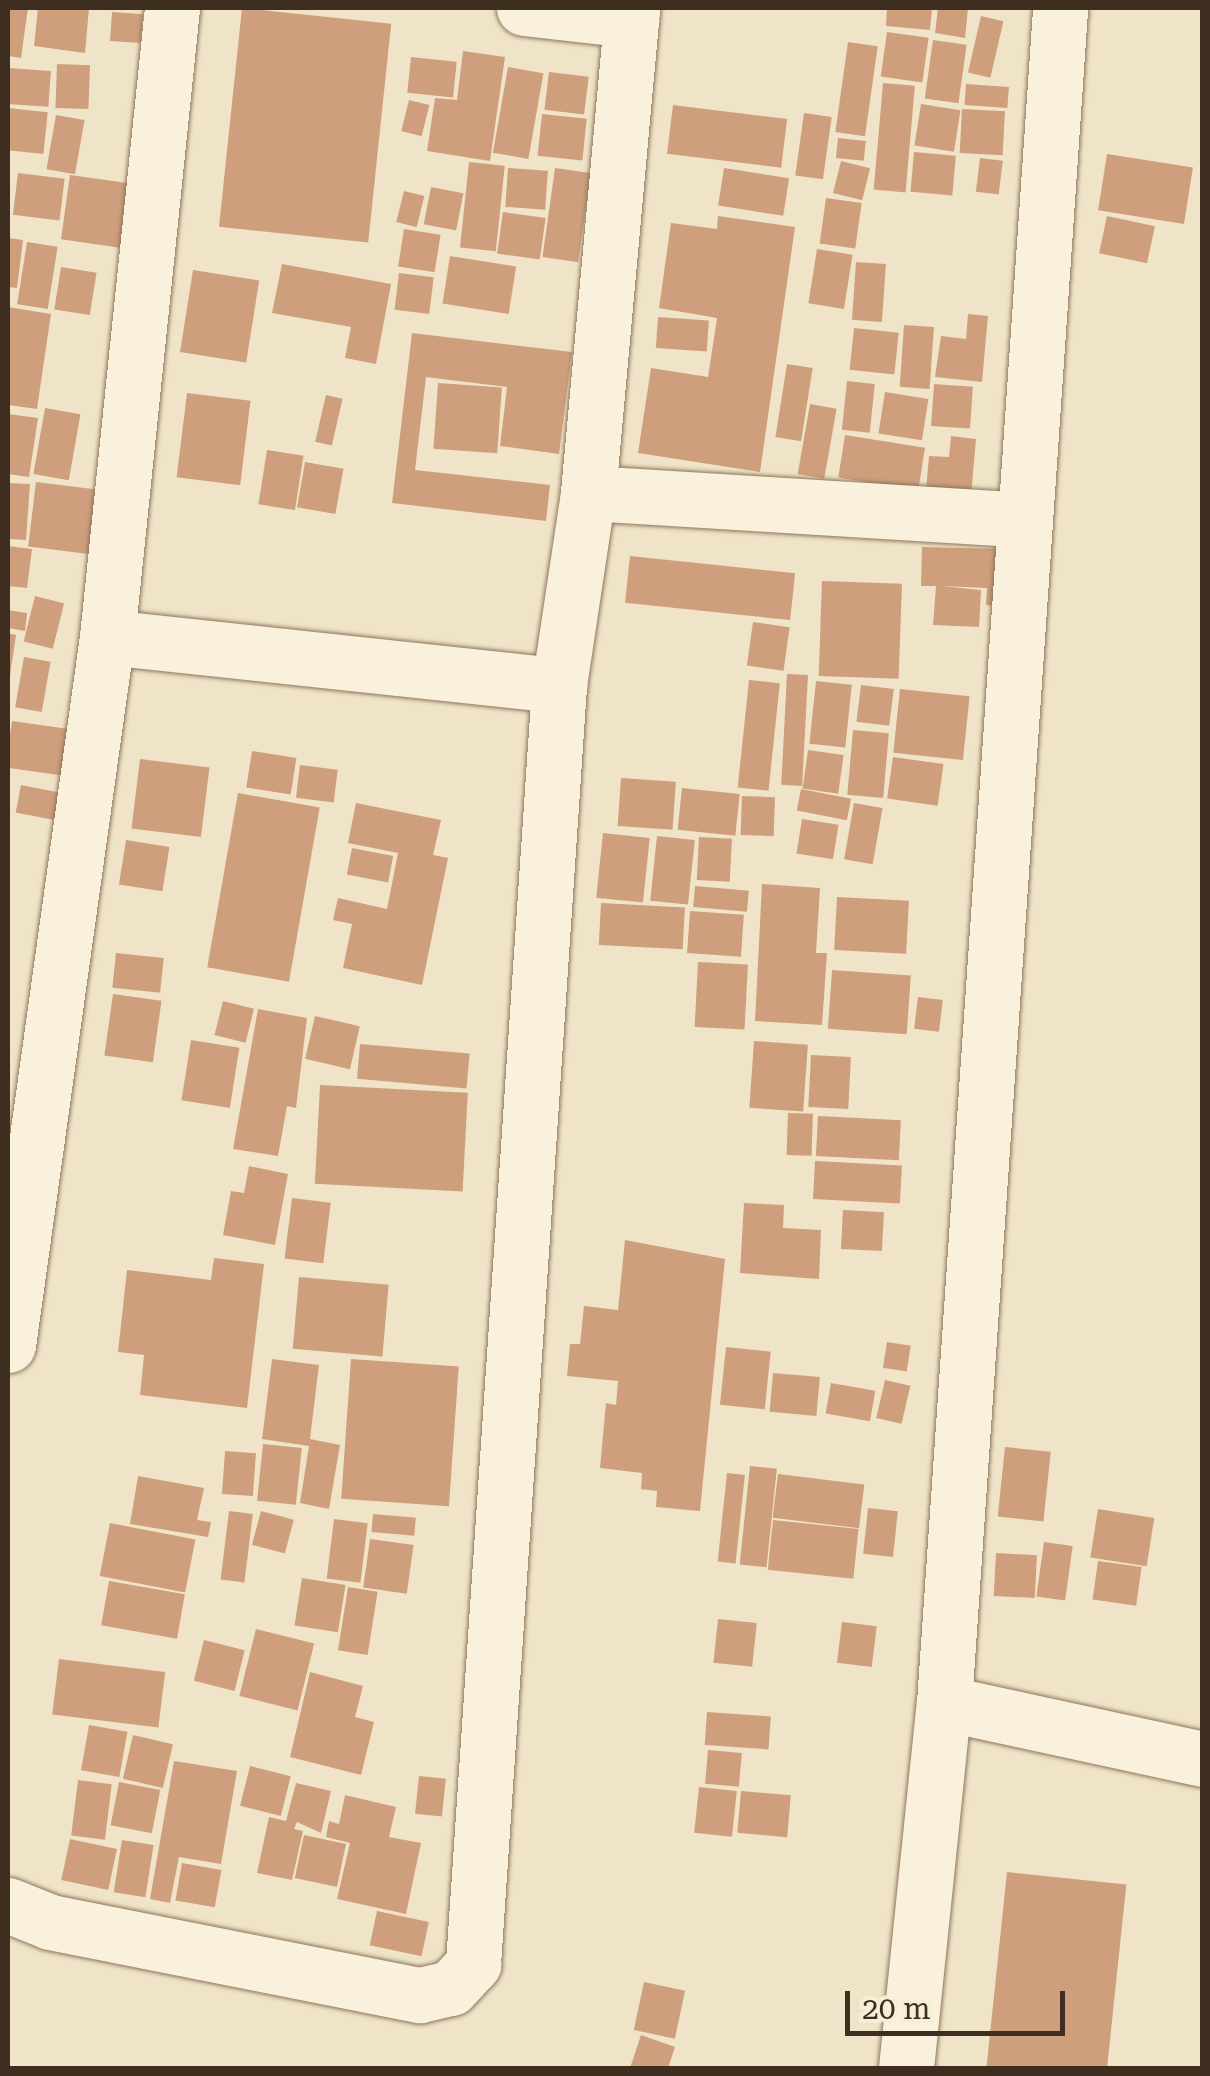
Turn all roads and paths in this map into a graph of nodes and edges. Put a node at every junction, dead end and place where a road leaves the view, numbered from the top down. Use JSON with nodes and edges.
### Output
{"nodes":[{"id":1,"x":172,"y":8,"type":"edge"},
{"id":2,"x":524,"y":8,"type":"edge"},
{"id":3,"x":1060,"y":8,"type":"edge"},
{"id":4,"x":632,"y":14,"type":"edge"},
{"id":5,"x":588,"y":493,"type":"junction"},
{"id":6,"x":1024,"y":520,"type":"junction"},
{"id":7,"x":107,"y":636,"type":"junction"},
{"id":8,"x":559,"y":685,"type":"junction"},
{"id":9,"x":8,"y":1345,"type":"edge"},
{"id":10,"x":944,"y":1703,"type":"junction"},
{"id":11,"x":1202,"y":1758,"type":"edge"},
{"id":12,"x":8,"y":1905,"type":"edge"},
{"id":13,"x":906,"y":2068,"type":"edge"}],
"edges":[{"from":1,"to":7,"type":"street"},
{"from":2,"to":4,"type":"street"},
{"from":3,"to":6,"type":"street"},
{"from":4,"to":5,"type":"street"},
{"from":5,"to":6,"type":"street"},
{"from":5,"to":8,"type":"street"},
{"from":6,"to":10,"type":"street"},
{"from":7,"to":8,"type":"street"},
{"from":7,"to":9,"type":"street"},
{"from":8,"to":12,"type":"street"},
{"from":10,"to":11,"type":"street"},
{"from":10,"to":13,"type":"street"}]}
